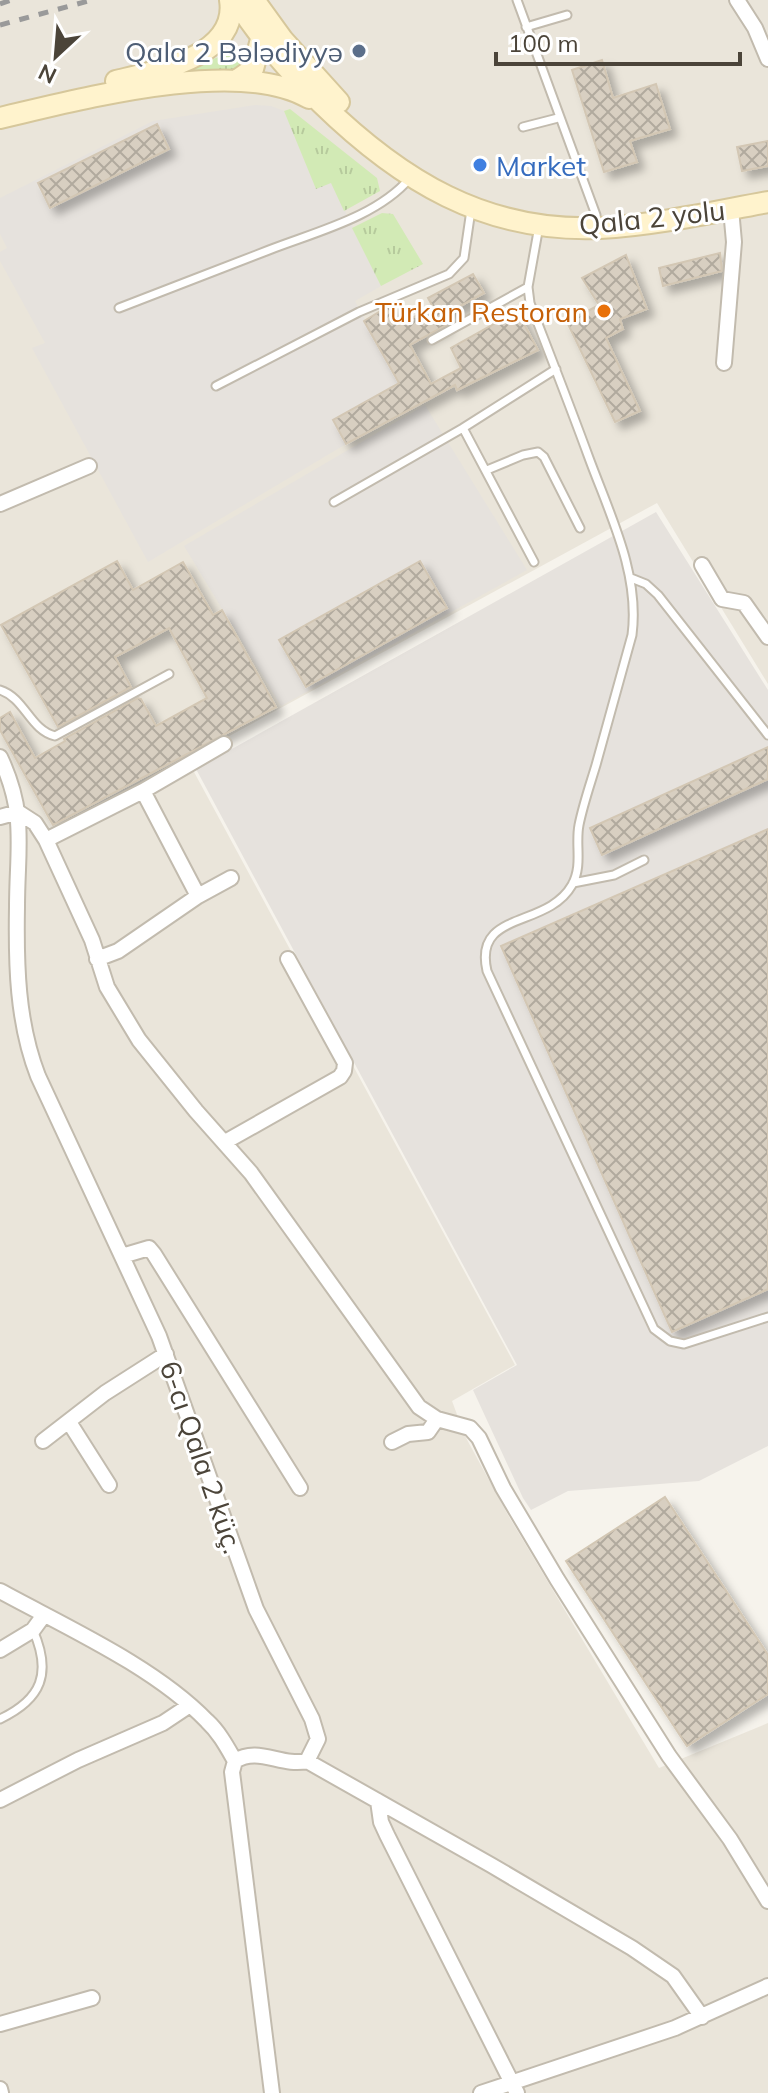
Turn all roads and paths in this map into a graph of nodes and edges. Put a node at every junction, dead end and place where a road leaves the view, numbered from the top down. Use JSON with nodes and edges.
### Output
{"nodes":[{"id":1,"x":233,"y":0,"type":"edge"},
{"id":2,"x":517,"y":0,"type":"edge"},
{"id":3,"x":737,"y":0,"type":"edge"},
{"id":4,"x":260,"y":9,"type":"edge"},
{"id":5,"x":567,"y":15,"type":"dead end"},
{"id":6,"x":526,"y":27,"type":"junction"},
{"id":7,"x":273,"y":40,"type":"junction"},
{"id":8,"x":218,"y":41,"type":"junction"},
{"id":9,"x":768,"y":59,"type":"edge"},
{"id":10,"x":236,"y":81,"type":"junction"},
{"id":11,"x":0,"y":106,"type":"edge"},
{"id":12,"x":326,"y":108,"type":"junction"},
{"id":13,"x":0,"y":118,"type":"edge"},
{"id":14,"x":558,"y":118,"type":"junction"},
{"id":15,"x":523,"y":127,"type":"dead end"},
{"id":16,"x":410,"y":178,"type":"junction"},
{"id":17,"x":768,"y":189,"type":"edge"},
{"id":18,"x":768,"y":202,"type":"edge"},
{"id":19,"x":471,"y":208,"type":"junction"},
{"id":20,"x":731,"y":209,"type":"junction"},
{"id":21,"x":596,"y":215,"type":"junction"},
{"id":22,"x":540,"y":224,"type":"junction"},
{"id":23,"x":528,"y":287,"type":"junction"},
{"id":24,"x":119,"y":308,"type":"dead end"},
{"id":25,"x":432,"y":340,"type":"dead end"},
{"id":26,"x":724,"y":363,"type":"dead end"},
{"id":27,"x":556,"y":369,"type":"junction"},
{"id":28,"x":216,"y":386,"type":"dead end"},
{"id":29,"x":463,"y":428,"type":"junction"},
{"id":30,"x":89,"y":466,"type":"dead end"},
{"id":31,"x":487,"y":470,"type":"junction"},
{"id":32,"x":334,"y":502,"type":"dead end"},
{"id":33,"x":0,"y":504,"type":"edge"},
{"id":34,"x":580,"y":528,"type":"dead end"},
{"id":35,"x":534,"y":562,"type":"dead end"},
{"id":36,"x":702,"y":565,"type":"dead end"},
{"id":37,"x":631,"y":578,"type":"junction"},
{"id":38,"x":768,"y":637,"type":"edge"},
{"id":39,"x":169,"y":674,"type":"dead end"},
{"id":40,"x":0,"y":690,"type":"edge"},
{"id":41,"x":768,"y":735,"type":"edge"},
{"id":42,"x":224,"y":744,"type":"dead end"},
{"id":43,"x":0,"y":757,"type":"edge"},
{"id":44,"x":143,"y":791,"type":"junction"},
{"id":45,"x":18,"y":812,"type":"junction"},
{"id":46,"x":0,"y":817,"type":"edge"},
{"id":47,"x":46,"y":840,"type":"junction"},
{"id":48,"x":644,"y":860,"type":"dead end"},
{"id":49,"x":231,"y":878,"type":"dead end"},
{"id":50,"x":573,"y":883,"type":"junction"},
{"id":51,"x":198,"y":896,"type":"junction"},
{"id":52,"x":97,"y":959,"type":"junction"},
{"id":53,"x":288,"y":959,"type":"dead end"},
{"id":54,"x":225,"y":1142,"type":"junction"},
{"id":55,"x":122,"y":1256,"type":"junction"},
{"id":56,"x":768,"y":1317,"type":"edge"},
{"id":57,"x":166,"y":1354,"type":"junction"},
{"id":58,"x":437,"y":1419,"type":"junction"},
{"id":59,"x":69,"y":1422,"type":"junction"},
{"id":60,"x":43,"y":1441,"type":"dead end"},
{"id":61,"x":392,"y":1442,"type":"dead end"},
{"id":62,"x":109,"y":1485,"type":"dead end"},
{"id":63,"x":300,"y":1488,"type":"dead end"},
{"id":64,"x":0,"y":1591,"type":"edge"},
{"id":65,"x":44,"y":1615,"type":"junction"},
{"id":66,"x":33,"y":1630,"type":"junction"},
{"id":67,"x":0,"y":1650,"type":"edge"},
{"id":68,"x":190,"y":1705,"type":"junction"},
{"id":69,"x":0,"y":1719,"type":"edge"},
{"id":70,"x":235,"y":1761,"type":"junction"},
{"id":71,"x":307,"y":1761,"type":"junction"},
{"id":72,"x":0,"y":1800,"type":"edge"},
{"id":73,"x":378,"y":1801,"type":"junction"},
{"id":74,"x":768,"y":1901,"type":"edge"},
{"id":75,"x":768,"y":1986,"type":"edge"},
{"id":76,"x":92,"y":1998,"type":"dead end"},
{"id":77,"x":702,"y":2017,"type":"junction"},
{"id":78,"x":0,"y":2024,"type":"edge"},
{"id":79,"x":515,"y":2088,"type":"edge"},
{"id":80,"x":272,"y":2093,"type":"edge"},
{"id":81,"x":481,"y":2093,"type":"edge"}],
"edges":[{"from":1,"to":7,"type":"main road","name":"Qala 2 yolu"},
{"from":1,"to":8,"type":"main road"},
{"from":2,"to":6,"type":"lane"},
{"from":3,"to":9,"type":"street"},
{"from":4,"to":7,"type":"main road","name":"Qala 2 yolu"},
{"from":5,"to":6,"type":"lane"},
{"from":6,"to":14,"type":"lane"},
{"from":7,"to":8,"type":"main road"},
{"from":7,"to":10,"type":"main road"},
{"from":7,"to":12,"type":"main road","name":"Qala 2 yolu"},
{"from":7,"to":21,"type":"main road","name":"Qala 2 yolu"},
{"from":8,"to":11,"type":"main road"},
{"from":10,"to":12,"type":"main road"},
{"from":10,"to":13,"type":"main road"},
{"from":12,"to":16,"type":"main road","name":"Qala 2 yolu"},
{"from":14,"to":15,"type":"lane"},
{"from":14,"to":21,"type":"lane"},
{"from":16,"to":19,"type":"main road","name":"Qala 2 yolu"},
{"from":16,"to":24,"type":"lane"},
{"from":17,"to":21,"type":"main road","name":"Qala 2 yolu"},
{"from":18,"to":20,"type":"main road","name":"Qala 2 yolu"},
{"from":19,"to":22,"type":"main road","name":"Qala 2 yolu"},
{"from":19,"to":28,"type":"lane"},
{"from":20,"to":22,"type":"main road","name":"Qala 2 yolu"},
{"from":20,"to":26,"type":"street"},
{"from":22,"to":23,"type":"lane"},
{"from":23,"to":25,"type":"lane"},
{"from":23,"to":27,"type":"lane"},
{"from":27,"to":29,"type":"lane"},
{"from":27,"to":37,"type":"lane"},
{"from":29,"to":31,"type":"lane"},
{"from":29,"to":32,"type":"lane"},
{"from":30,"to":33,"type":"street"},
{"from":31,"to":34,"type":"lane"},
{"from":31,"to":35,"type":"lane"},
{"from":36,"to":38,"type":"street"},
{"from":37,"to":41,"type":"lane"},
{"from":37,"to":50,"type":"lane"},
{"from":39,"to":40,"type":"lane"},
{"from":42,"to":44,"type":"street"},
{"from":43,"to":45,"type":"street","name":"6-cı Qala 2 küç."},
{"from":44,"to":47,"type":"street"},
{"from":44,"to":51,"type":"street"},
{"from":45,"to":46,"type":"street"},
{"from":45,"to":47,"type":"street"},
{"from":45,"to":55,"type":"street","name":"6-cı Qala 2 küç."},
{"from":47,"to":52,"type":"street"},
{"from":48,"to":50,"type":"lane"},
{"from":49,"to":51,"type":"street"},
{"from":50,"to":56,"type":"lane"},
{"from":51,"to":52,"type":"street"},
{"from":52,"to":54,"type":"street"},
{"from":53,"to":54,"type":"street"},
{"from":54,"to":58,"type":"street"},
{"from":55,"to":57,"type":"street","name":"6-cı Qala 2 küç."},
{"from":55,"to":63,"type":"street"},
{"from":57,"to":59,"type":"street"},
{"from":57,"to":71,"type":"street","name":"6-cı Qala 2 küç."},
{"from":58,"to":61,"type":"street"},
{"from":58,"to":74,"type":"street"},
{"from":59,"to":60,"type":"street"},
{"from":59,"to":62,"type":"street"},
{"from":64,"to":65,"type":"street"},
{"from":65,"to":66,"type":"street"},
{"from":65,"to":68,"type":"street"},
{"from":66,"to":67,"type":"street"},
{"from":66,"to":69,"type":"lane"},
{"from":68,"to":70,"type":"street"},
{"from":68,"to":72,"type":"street"},
{"from":70,"to":71,"type":"street"},
{"from":70,"to":80,"type":"street"},
{"from":71,"to":73,"type":"street"},
{"from":73,"to":77,"type":"street"},
{"from":73,"to":79,"type":"street"},
{"from":75,"to":77,"type":"street"},
{"from":76,"to":78,"type":"street"},
{"from":77,"to":79,"type":"street"},
{"from":79,"to":81,"type":"street"}]}
